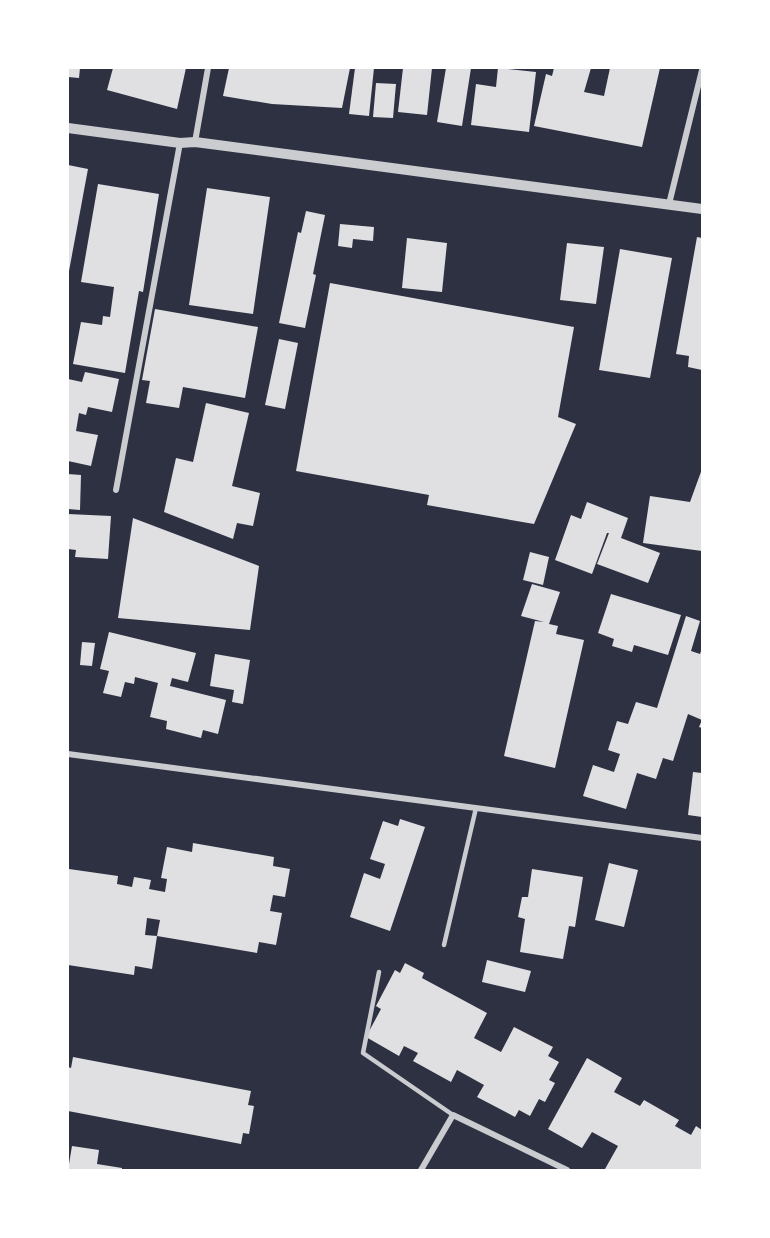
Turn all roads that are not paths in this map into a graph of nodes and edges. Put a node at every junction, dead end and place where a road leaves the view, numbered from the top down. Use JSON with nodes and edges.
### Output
{"nodes":[{"id":1,"x":208,"y":68,"type":"edge"},
{"id":2,"x":702,"y":70,"type":"edge"},
{"id":3,"x":68,"y":128,"type":"edge"},
{"id":4,"x":195,"y":142,"type":"junction"},
{"id":5,"x":180,"y":143,"type":"junction"},
{"id":6,"x":669,"y":204,"type":"junction"},
{"id":7,"x":702,"y":209,"type":"edge"},
{"id":8,"x":116,"y":490,"type":"dead end"},
{"id":9,"x":68,"y":754,"type":"edge"},
{"id":10,"x":476,"y":808,"type":"junction"},
{"id":11,"x":702,"y":838,"type":"edge"},
{"id":12,"x":444,"y":945,"type":"dead end"},
{"id":13,"x":379,"y":972,"type":"dead end"},
{"id":14,"x":453,"y":1115,"type":"junction"},
{"id":15,"x":421,"y":1170,"type":"edge"},
{"id":16,"x":567,"y":1170,"type":"edge"}],
"edges":[{"from":1,"to":4,"type":"street"},
{"from":2,"to":6,"type":"street"},
{"from":3,"to":5,"type":"street"},
{"from":4,"to":5,"type":"street"},
{"from":4,"to":6,"type":"street"},
{"from":5,"to":8,"type":"street"},
{"from":6,"to":7,"type":"street"},
{"from":9,"to":10,"type":"street"},
{"from":10,"to":11,"type":"street"},
{"from":10,"to":12,"type":"lane"},
{"from":13,"to":14,"type":"lane"},
{"from":14,"to":15,"type":"street"},
{"from":14,"to":16,"type":"street"}]}
